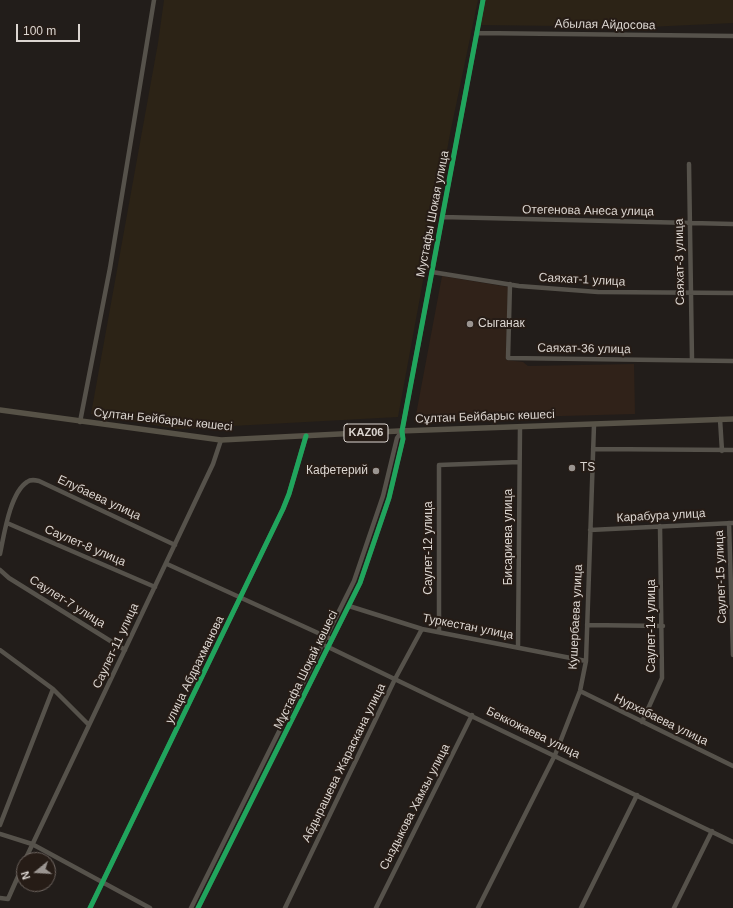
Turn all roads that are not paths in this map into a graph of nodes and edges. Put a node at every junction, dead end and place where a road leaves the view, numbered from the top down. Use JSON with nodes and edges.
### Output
{"nodes":[{"id":1,"x":154,"y":0,"type":"edge"},
{"id":2,"x":483,"y":0,"type":"edge"},
{"id":3,"x":477,"y":33,"type":"junction"},
{"id":4,"x":733,"y":36,"type":"edge"},
{"id":5,"x":689,"y":164,"type":"dead end"},
{"id":6,"x":442,"y":217,"type":"junction"},
{"id":7,"x":690,"y":224,"type":"junction"},
{"id":8,"x":733,"y":224,"type":"edge"},
{"id":9,"x":432,"y":272,"type":"junction"},
{"id":10,"x":510,"y":284,"type":"junction"},
{"id":11,"x":733,"y":293,"type":"edge"},
{"id":12,"x":691,"y":294,"type":"junction"},
{"id":13,"x":692,"y":360,"type":"junction"},
{"id":14,"x":733,"y":361,"type":"edge"},
{"id":15,"x":0,"y":410,"type":"edge"},
{"id":16,"x":720,"y":419,"type":"junction"},
{"id":17,"x":733,"y":419,"type":"edge"},
{"id":18,"x":80,"y":422,"type":"junction"},
{"id":19,"x":594,"y":425,"type":"junction"},
{"id":20,"x":520,"y":427,"type":"junction"},
{"id":21,"x":402,"y":431,"type":"junction"},
{"id":22,"x":306,"y":436,"type":"junction"},
{"id":23,"x":221,"y":440,"type":"junction"},
{"id":24,"x":593,"y":449,"type":"junction"},
{"id":25,"x":722,"y":450,"type":"junction"},
{"id":26,"x":733,"y":450,"type":"edge"},
{"id":27,"x":520,"y":462,"type":"junction"},
{"id":28,"x":7,"y":523,"type":"junction"},
{"id":29,"x":731,"y":523,"type":"edge"},
{"id":30,"x":660,"y":526,"type":"junction"},
{"id":31,"x":590,"y":530,"type":"junction"},
{"id":32,"x":175,"y":545,"type":"junction"},
{"id":33,"x":0,"y":554,"type":"edge"},
{"id":34,"x":167,"y":564,"type":"junction"},
{"id":35,"x":0,"y":570,"type":"edge"},
{"id":36,"x":155,"y":587,"type":"junction"},
{"id":37,"x":241,"y":597,"type":"junction"},
{"id":38,"x":349,"y":606,"type":"junction"},
{"id":39,"x":587,"y":625,"type":"junction"},
{"id":40,"x":663,"y":626,"type":"junction"},
{"id":41,"x":422,"y":629,"type":"junction"},
{"id":42,"x":439,"y":632,"type":"junction"},
{"id":43,"x":326,"y":637,"type":"junction"},
{"id":44,"x":332,"y":640,"type":"junction"},
{"id":45,"x":323,"y":644,"type":"junction"},
{"id":46,"x":328,"y":647,"type":"junction"},
{"id":47,"x":518,"y":647,"type":"junction"},
{"id":48,"x":0,"y":650,"type":"edge"},
{"id":49,"x":125,"y":650,"type":"junction"},
{"id":50,"x":733,"y":655,"type":"edge"},
{"id":51,"x":586,"y":661,"type":"junction"},
{"id":52,"x":396,"y":679,"type":"junction"},
{"id":53,"x":53,"y":689,"type":"junction"},
{"id":54,"x":580,"y":691,"type":"junction"},
{"id":55,"x":472,"y":715,"type":"junction"},
{"id":56,"x":642,"y":722,"type":"junction"},
{"id":57,"x":89,"y":725,"type":"junction"},
{"id":58,"x":555,"y":754,"type":"junction"},
{"id":59,"x":733,"y":766,"type":"edge"},
{"id":60,"x":637,"y":795,"type":"junction"},
{"id":61,"x":0,"y":825,"type":"edge"},
{"id":62,"x":712,"y":832,"type":"junction"},
{"id":63,"x":0,"y":834,"type":"edge"},
{"id":64,"x":733,"y":842,"type":"edge"},
{"id":65,"x":32,"y":844,"type":"junction"},
{"id":66,"x":28,"y":852,"type":"edge"},
{"id":67,"x":16,"y":881,"type":"edge"},
{"id":68,"x":103,"y":883,"type":"junction"},
{"id":69,"x":0,"y":898,"type":"edge"},
{"id":70,"x":90,"y":908,"type":"edge"},
{"id":71,"x":150,"y":908,"type":"edge"},
{"id":72,"x":191,"y":908,"type":"edge"},
{"id":73,"x":198,"y":908,"type":"edge"},
{"id":74,"x":285,"y":908,"type":"edge"},
{"id":75,"x":376,"y":908,"type":"edge"},
{"id":76,"x":478,"y":908,"type":"edge"},
{"id":77,"x":581,"y":908,"type":"edge"},
{"id":78,"x":674,"y":908,"type":"edge"}],
"edges":[{"from":1,"to":18,"type":"street"},
{"from":2,"to":3,"type":"street","name":"Мустафы Шокая улица"},
{"from":3,"to":4,"type":"street","name":"Абылая Айдосова"},
{"from":3,"to":6,"type":"street","name":"Мустафы Шокая улица"},
{"from":5,"to":7,"type":"street","name":"Саяхат-3 улица"},
{"from":6,"to":7,"type":"street","name":"Отегенова Анеса улица"},
{"from":6,"to":9,"type":"street","name":"Мустафы Шокая улица"},
{"from":7,"to":8,"type":"street","name":"Отегенова Анеса улица"},
{"from":7,"to":12,"type":"street","name":"Саяхат-3 улица"},
{"from":9,"to":10,"type":"street","name":"Саяхат-1 улица"},
{"from":9,"to":21,"type":"street","name":"Мустафы Шокая улица"},
{"from":10,"to":12,"type":"street","name":"Саяхат-1 улица"},
{"from":10,"to":13,"type":"street","name":"Саяхат-36 улица"},
{"from":11,"to":12,"type":"street","name":"Саяхат-1 улица"},
{"from":12,"to":13,"type":"street","name":"Саяхат-3 улица"},
{"from":13,"to":14,"type":"street","name":"Саяхат-36 улица"},
{"from":15,"to":18,"type":"main road","name":"Сұлтан Бейбарыс көшесі","number":"KAZ06"},
{"from":16,"to":17,"type":"main road","name":"Сұлтан Бейбарыс көшесі","number":"KAZ06"},
{"from":16,"to":19,"type":"main road","name":"Сұлтан Бейбарыс көшесі","number":"KAZ06"},
{"from":16,"to":25,"type":"street"},
{"from":18,"to":23,"type":"main road","name":"Сұлтан Бейбарыс көшесі","number":"KAZ06"},
{"from":19,"to":20,"type":"main road","name":"Сұлтан Бейбарыс көшесі","number":"KAZ06"},
{"from":19,"to":24,"type":"street","name":"Кушербаева улица"},
{"from":20,"to":21,"type":"main road","name":"Сұлтан Бейбарыс көшесі","number":"KAZ06"},
{"from":20,"to":27,"type":"street","name":"Бисариева улица"},
{"from":21,"to":22,"type":"main road","name":"Сұлтан Бейбарыс көшесі","number":"KAZ06"},
{"from":21,"to":38,"type":"street","name":"Мұстафа Шоқай көшесі"},
{"from":21,"to":43,"type":"street","name":"Мұстафа Шоқай көшесі"},
{"from":22,"to":23,"type":"main road","name":"Сұлтан Бейбарыс көшесі","number":"KAZ06"},
{"from":22,"to":37,"type":"street","name":"улица Абдрахманова"},
{"from":23,"to":32,"type":"street","name":"Саулет-11 улица"},
{"from":24,"to":25,"type":"street"},
{"from":24,"to":31,"type":"street","name":"Кушербаева улица"},
{"from":25,"to":26,"type":"street"},
{"from":27,"to":42,"type":"street","name":"Саулет-12 улица"},
{"from":27,"to":47,"type":"street","name":"Бисариева улица"},
{"from":28,"to":32,"type":"street","name":"Елубаева улица"},
{"from":28,"to":33,"type":"street"},
{"from":28,"to":36,"type":"street","name":"Саулет-8 улица"},
{"from":29,"to":30,"type":"street","name":"Карабура улица"},
{"from":29,"to":50,"type":"street","name":"Саулет-15 улица"},
{"from":30,"to":31,"type":"street","name":"Карабура улица"},
{"from":30,"to":40,"type":"street","name":"Саулет-14 улица"},
{"from":31,"to":39,"type":"street","name":"Кушербаева улица"},
{"from":32,"to":34,"type":"street","name":"Саулет-11 улица"},
{"from":34,"to":36,"type":"street","name":"Саулет-11 улица"},
{"from":34,"to":37,"type":"street"},
{"from":35,"to":49,"type":"street","name":"Саулет-7 улица"},
{"from":36,"to":49,"type":"street","name":"Саулет-11 улица"},
{"from":37,"to":43,"type":"street"},
{"from":37,"to":68,"type":"street","name":"улица Абдрахманова"},
{"from":38,"to":41,"type":"street","name":"Туркестан улица"},
{"from":38,"to":44,"type":"street","name":"Мұстафа Шоқай көшесі"},
{"from":39,"to":40,"type":"street"},
{"from":39,"to":51,"type":"street","name":"Кушербаева улица"},
{"from":40,"to":56,"type":"street","name":"Саулет-14 улица"},
{"from":41,"to":42,"type":"street","name":"Туркестан улица"},
{"from":41,"to":52,"type":"street","name":"Абдырашева Жараскана улица"},
{"from":42,"to":47,"type":"street","name":"Туркестан улица"},
{"from":43,"to":44,"type":"street"},
{"from":43,"to":45,"type":"street","name":"Мұстафа Шоқай көшесі"},
{"from":44,"to":46,"type":"street","name":"Мұстафа Шоқай көшесі"},
{"from":45,"to":46,"type":"street","name":"Беккожаева улица"},
{"from":45,"to":72,"type":"street","name":"Мұстафа Шоқай көшесі"},
{"from":46,"to":52,"type":"street","name":"Беккожаева улица"},
{"from":46,"to":73,"type":"street","name":"Мұстафа Шоқай көшесі"},
{"from":47,"to":51,"type":"street","name":"Туркестан улица"},
{"from":48,"to":53,"type":"street"},
{"from":49,"to":57,"type":"street","name":"Саулет-11 улица"},
{"from":51,"to":54,"type":"street","name":"Кушербаева улица"},
{"from":52,"to":55,"type":"street","name":"Беккожаева улица"},
{"from":52,"to":74,"type":"street","name":"Абдырашева Жараскана улица"},
{"from":53,"to":57,"type":"street"},
{"from":53,"to":61,"type":"street"},
{"from":54,"to":56,"type":"street","name":"Нурхабаева улица"},
{"from":54,"to":58,"type":"street","name":"Кушербаева улица"},
{"from":55,"to":58,"type":"street","name":"Беккожаева улица"},
{"from":55,"to":75,"type":"street","name":"Сыздыкова Хамзы улица"},
{"from":56,"to":59,"type":"street","name":"Нурхабаева улица"},
{"from":57,"to":65,"type":"street","name":"Саулет-11 улица"},
{"from":58,"to":60,"type":"street","name":"Беккожаева улица"},
{"from":58,"to":76,"type":"street","name":"Кушербаева улица"},
{"from":60,"to":62,"type":"street","name":"Беккожаева улица"},
{"from":60,"to":77,"type":"street"},
{"from":62,"to":64,"type":"street","name":"Беккожаева улица"},
{"from":62,"to":78,"type":"street"},
{"from":63,"to":65,"type":"street"},
{"from":65,"to":66,"type":"street","name":"Саулет-11 улица"},
{"from":65,"to":68,"type":"street"},
{"from":67,"to":69,"type":"street"},
{"from":68,"to":70,"type":"street","name":"улица Абдрахманова"},
{"from":68,"to":71,"type":"street"}]}
